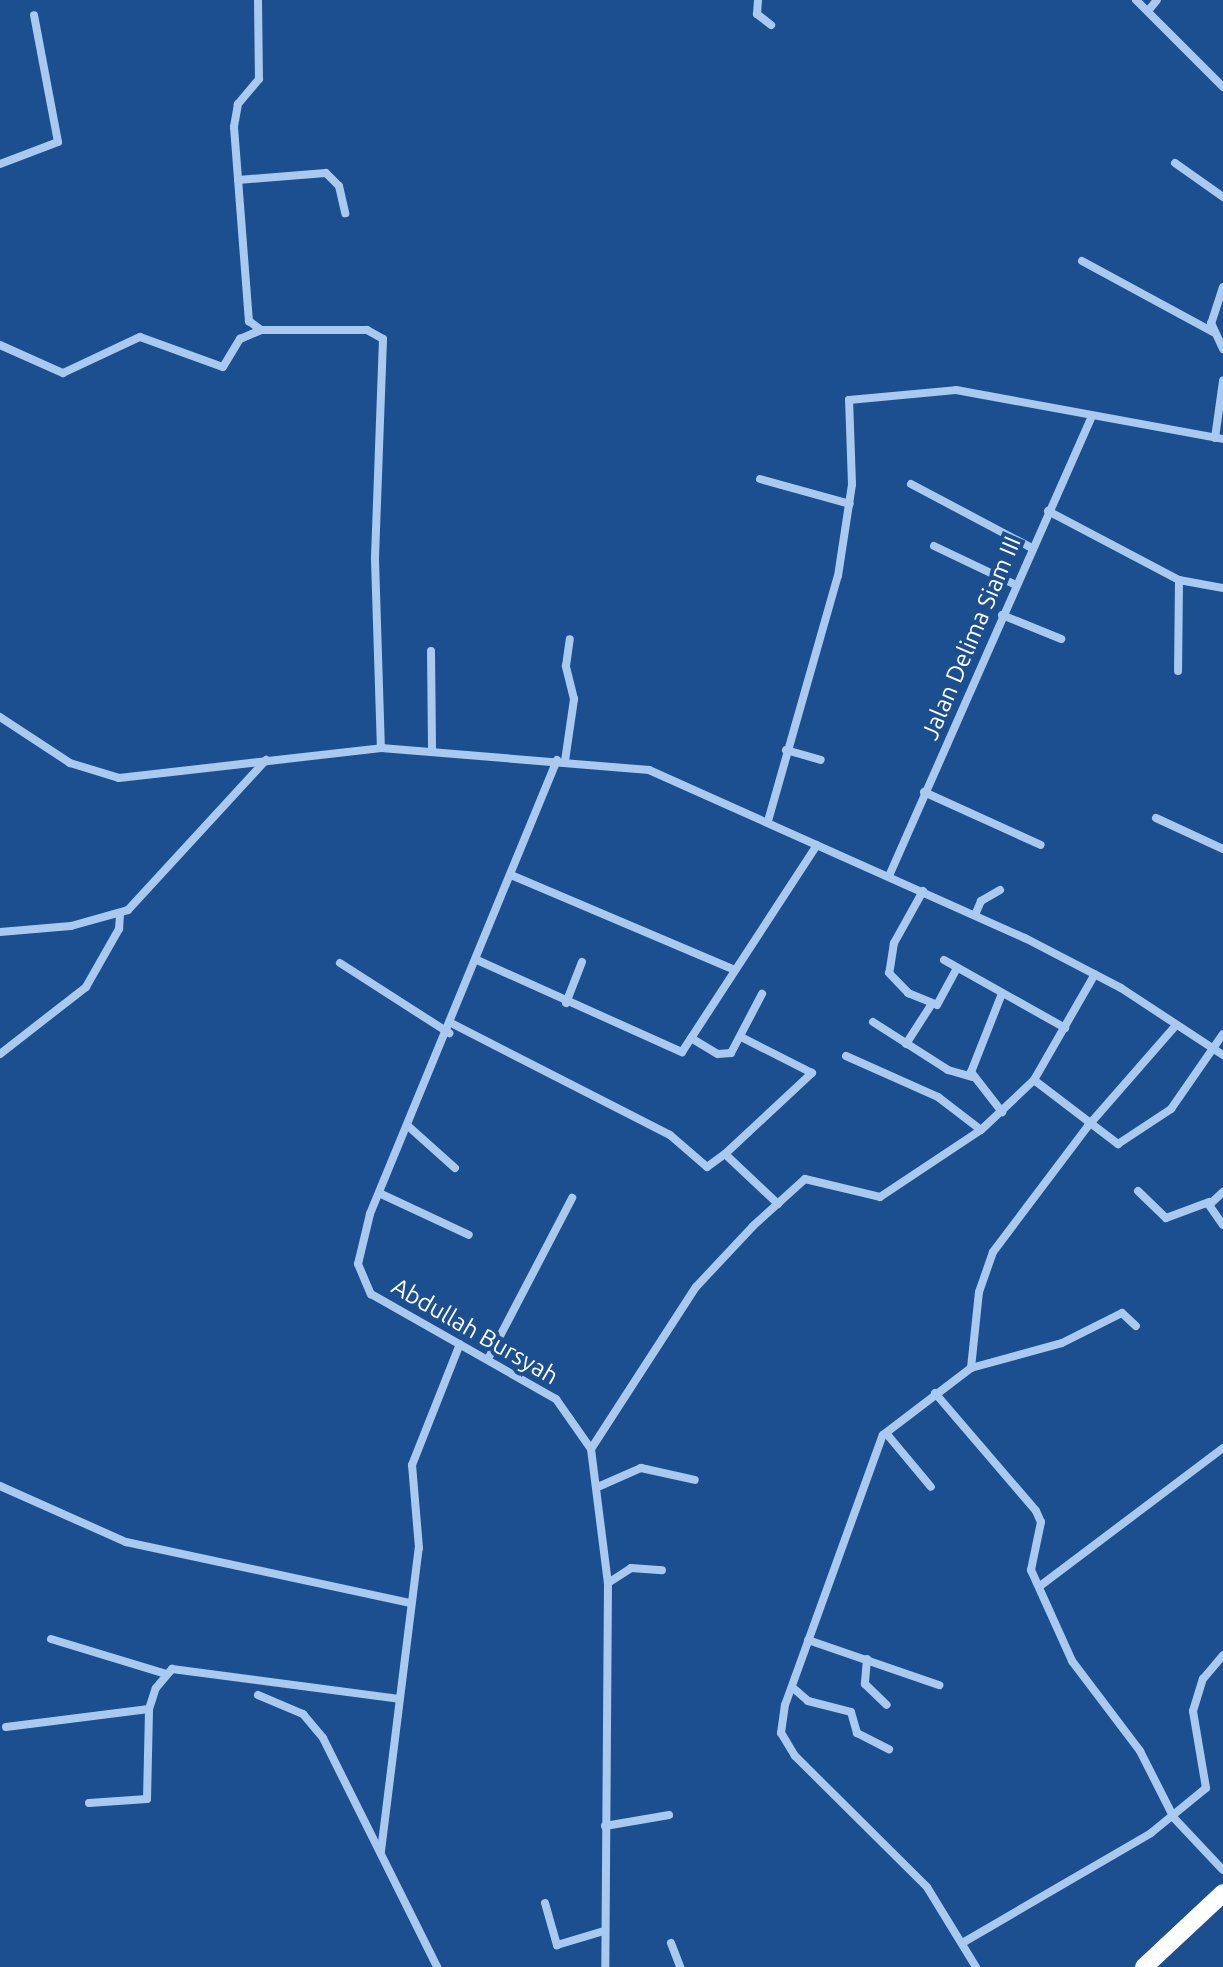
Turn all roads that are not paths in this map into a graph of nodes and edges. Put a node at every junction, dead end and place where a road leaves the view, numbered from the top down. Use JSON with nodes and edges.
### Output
{"nodes":[{"id":1,"x":258,"y":0,"type":"edge"},
{"id":2,"x":758,"y":0,"type":"edge"},
{"id":3,"x":1136,"y":0,"type":"edge"},
{"id":4,"x":1157,"y":0,"type":"edge"},
{"id":5,"x":1148,"y":11,"type":"junction"},
{"id":6,"x":34,"y":15,"type":"dead end"},
{"id":7,"x":771,"y":25,"type":"dead end"},
{"id":8,"x":1223,"y":87,"type":"edge"},
{"id":9,"x":1175,"y":163,"type":"dead end"},
{"id":10,"x":0,"y":164,"type":"edge"},
{"id":11,"x":238,"y":180,"type":"junction"},
{"id":12,"x":1223,"y":197,"type":"edge"},
{"id":13,"x":345,"y":213,"type":"dead end"},
{"id":14,"x":1082,"y":261,"type":"dead end"},
{"id":15,"x":1223,"y":287,"type":"edge"},
{"id":16,"x":261,"y":330,"type":"junction"},
{"id":17,"x":1213,"y":332,"type":"junction"},
{"id":18,"x":0,"y":345,"type":"edge"},
{"id":19,"x":1223,"y":349,"type":"edge"},
{"id":20,"x":1223,"y":381,"type":"edge"},
{"id":21,"x":1092,"y":416,"type":"junction"},
{"id":22,"x":1219,"y":438,"type":"edge"},
{"id":23,"x":760,"y":479,"type":"dead end"},
{"id":24,"x":911,"y":484,"type":"dead end"},
{"id":25,"x":850,"y":504,"type":"junction"},
{"id":26,"x":1048,"y":511,"type":"junction"},
{"id":27,"x":934,"y":546,"type":"dead end"},
{"id":28,"x":1032,"y":548,"type":"junction"},
{"id":29,"x":1179,"y":580,"type":"junction"},
{"id":30,"x":1016,"y":585,"type":"junction"},
{"id":31,"x":1223,"y":588,"type":"edge"},
{"id":32,"x":1002,"y":615,"type":"junction"},
{"id":33,"x":570,"y":639,"type":"dead end"},
{"id":34,"x":1061,"y":639,"type":"dead end"},
{"id":35,"x":431,"y":651,"type":"dead end"},
{"id":36,"x":1178,"y":671,"type":"dead end"},
{"id":37,"x":0,"y":717,"type":"edge"},
{"id":38,"x":381,"y":748,"type":"junction"},
{"id":39,"x":432,"y":750,"type":"junction"},
{"id":40,"x":786,"y":750,"type":"junction"},
{"id":41,"x":267,"y":760,"type":"junction"},
{"id":42,"x":821,"y":760,"type":"dead end"},
{"id":43,"x":561,"y":761,"type":"junction"},
{"id":44,"x":924,"y":792,"type":"junction"},
{"id":45,"x":1156,"y":818,"type":"dead end"},
{"id":46,"x":768,"y":821,"type":"junction"},
{"id":47,"x":817,"y":845,"type":"junction"},
{"id":48,"x":1041,"y":845,"type":"dead end"},
{"id":49,"x":1223,"y":849,"type":"edge"},
{"id":50,"x":511,"y":875,"type":"junction"},
{"id":51,"x":889,"y":876,"type":"junction"},
{"id":52,"x":1000,"y":890,"type":"dead end"},
{"id":53,"x":923,"y":891,"type":"junction"},
{"id":54,"x":120,"y":914,"type":"junction"},
{"id":55,"x":975,"y":915,"type":"junction"},
{"id":56,"x":0,"y":932,"type":"edge"},
{"id":57,"x":477,"y":960,"type":"junction"},
{"id":58,"x":944,"y":960,"type":"dead end"},
{"id":59,"x":582,"y":962,"type":"dead end"},
{"id":60,"x":340,"y":963,"type":"dead end"},
{"id":61,"x":957,"y":968,"type":"junction"},
{"id":62,"x":732,"y":969,"type":"junction"},
{"id":63,"x":1095,"y":974,"type":"junction"},
{"id":64,"x":762,"y":994,"type":"dead end"},
{"id":65,"x":1001,"y":996,"type":"junction"},
{"id":66,"x":566,"y":1003,"type":"junction"},
{"id":67,"x":931,"y":1005,"type":"junction"},
{"id":68,"x":873,"y":1022,"type":"dead end"},
{"id":69,"x":453,"y":1024,"type":"junction"},
{"id":70,"x":1176,"y":1025,"type":"junction"},
{"id":71,"x":1065,"y":1028,"type":"junction"},
{"id":72,"x":449,"y":1033,"type":"junction"},
{"id":73,"x":1223,"y":1034,"type":"edge"},
{"id":74,"x":741,"y":1037,"type":"junction"},
{"id":75,"x":691,"y":1038,"type":"junction"},
{"id":76,"x":906,"y":1044,"type":"junction"},
{"id":77,"x":1219,"y":1052,"type":"edge"},
{"id":78,"x":0,"y":1054,"type":"edge"},
{"id":79,"x":846,"y":1056,"type":"dead end"},
{"id":80,"x":972,"y":1077,"type":"junction"},
{"id":81,"x":1034,"y":1080,"type":"junction"},
{"id":82,"x":1002,"y":1112,"type":"junction"},
{"id":83,"x":408,"y":1126,"type":"junction"},
{"id":84,"x":1088,"y":1126,"type":"junction"},
{"id":85,"x":981,"y":1130,"type":"junction"},
{"id":86,"x":725,"y":1154,"type":"junction"},
{"id":87,"x":455,"y":1168,"type":"dead end"},
{"id":88,"x":1138,"y":1191,"type":"dead end"},
{"id":89,"x":1223,"y":1192,"type":"edge"},
{"id":90,"x":379,"y":1193,"type":"junction"},
{"id":91,"x":572,"y":1198,"type":"dead end"},
{"id":92,"x":1209,"y":1202,"type":"junction"},
{"id":93,"x":778,"y":1204,"type":"junction"},
{"id":94,"x":1223,"y":1225,"type":"edge"},
{"id":95,"x":469,"y":1235,"type":"dead end"},
{"id":96,"x":1136,"y":1326,"type":"dead end"},
{"id":97,"x":460,"y":1344,"type":"junction"},
{"id":98,"x":488,"y":1359,"type":"junction"},
{"id":99,"x":971,"y":1368,"type":"junction"},
{"id":100,"x":935,"y":1393,"type":"junction"},
{"id":101,"x":886,"y":1433,"type":"junction"},
{"id":102,"x":1223,"y":1448,"type":"edge"},
{"id":103,"x":591,"y":1449,"type":"junction"},
{"id":104,"x":695,"y":1480,"type":"dead end"},
{"id":105,"x":0,"y":1486,"type":"edge"},
{"id":106,"x":600,"y":1486,"type":"junction"},
{"id":107,"x":931,"y":1487,"type":"dead end"},
{"id":108,"x":662,"y":1570,"type":"dead end"},
{"id":109,"x":608,"y":1583,"type":"junction"},
{"id":110,"x":1040,"y":1586,"type":"junction"},
{"id":111,"x":410,"y":1603,"type":"junction"},
{"id":112,"x":51,"y":1639,"type":"dead end"},
{"id":113,"x":808,"y":1640,"type":"junction"},
{"id":114,"x":1223,"y":1655,"type":"edge"},
{"id":115,"x":867,"y":1659,"type":"junction"},
{"id":116,"x":166,"y":1674,"type":"junction"},
{"id":117,"x":939,"y":1685,"type":"dead end"},
{"id":118,"x":792,"y":1687,"type":"junction"},
{"id":119,"x":258,"y":1695,"type":"dead end"},
{"id":120,"x":399,"y":1699,"type":"junction"},
{"id":121,"x":887,"y":1705,"type":"dead end"},
{"id":122,"x":149,"y":1709,"type":"junction"},
{"id":123,"x":6,"y":1727,"type":"dead end"},
{"id":124,"x":889,"y":1749,"type":"dead end"},
{"id":125,"x":89,"y":1803,"type":"dead end"},
{"id":126,"x":669,"y":1815,"type":"dead end"},
{"id":127,"x":1174,"y":1818,"type":"junction"},
{"id":128,"x":605,"y":1826,"type":"junction"},
{"id":129,"x":381,"y":1851,"type":"junction"},
{"id":130,"x":1223,"y":1870,"type":"edge"},
{"id":131,"x":1223,"y":1893,"type":"edge"},
{"id":132,"x":545,"y":1903,"type":"dead end"},
{"id":133,"x":1223,"y":1910,"type":"edge"},
{"id":134,"x":604,"y":1931,"type":"junction"},
{"id":135,"x":964,"y":1942,"type":"junction"},
{"id":136,"x":671,"y":1943,"type":"dead end"},
{"id":137,"x":437,"y":1967,"type":"edge"},
{"id":138,"x":605,"y":1967,"type":"edge"},
{"id":139,"x":680,"y":1967,"type":"edge"},
{"id":140,"x":976,"y":1967,"type":"edge"},
{"id":141,"x":1144,"y":1967,"type":"edge"},
{"id":142,"x":1163,"y":1967,"type":"edge"}],
"edges":[{"from":1,"to":11,"type":"street"},
{"from":2,"to":7,"type":"street"},
{"from":3,"to":5,"type":"street"},
{"from":4,"to":5,"type":"street"},
{"from":5,"to":8,"type":"street"},
{"from":6,"to":10,"type":"street"},
{"from":9,"to":12,"type":"street"},
{"from":11,"to":13,"type":"street"},
{"from":11,"to":16,"type":"street"},
{"from":14,"to":17,"type":"street"},
{"from":15,"to":17,"type":"street"},
{"from":16,"to":18,"type":"street"},
{"from":16,"to":38,"type":"street"},
{"from":17,"to":19,"type":"street"},
{"from":20,"to":22,"type":"street"},
{"from":21,"to":22,"type":"street"},
{"from":21,"to":25,"type":"street"},
{"from":21,"to":26,"type":"street","name":"Jalan Delima Siam III"},
{"from":23,"to":25,"type":"street"},
{"from":24,"to":28,"type":"street"},
{"from":25,"to":40,"type":"street"},
{"from":26,"to":28,"type":"street","name":"Jalan Delima Siam III"},
{"from":26,"to":29,"type":"street"},
{"from":27,"to":30,"type":"street"},
{"from":28,"to":30,"type":"street","name":"Jalan Delima Siam III"},
{"from":29,"to":31,"type":"street"},
{"from":29,"to":36,"type":"street"},
{"from":30,"to":32,"type":"street","name":"Jalan Delima Siam III"},
{"from":32,"to":34,"type":"street"},
{"from":32,"to":44,"type":"street","name":"Jalan Delima Siam III"},
{"from":33,"to":43,"type":"street","name":"Abdullah Bursyah"},
{"from":35,"to":39,"type":"street"},
{"from":37,"to":41,"type":"street"},
{"from":38,"to":39,"type":"street"},
{"from":38,"to":41,"type":"street"},
{"from":39,"to":43,"type":"street"},
{"from":40,"to":42,"type":"street"},
{"from":40,"to":46,"type":"street"},
{"from":41,"to":54,"type":"street"},
{"from":43,"to":46,"type":"street"},
{"from":43,"to":50,"type":"street","name":"Abdullah Bursyah"},
{"from":44,"to":48,"type":"street"},
{"from":44,"to":51,"type":"street","name":"Jalan Delima Siam III"},
{"from":45,"to":49,"type":"street"},
{"from":46,"to":47,"type":"street"},
{"from":47,"to":51,"type":"street"},
{"from":47,"to":62,"type":"street"},
{"from":50,"to":57,"type":"street","name":"Abdullah Bursyah"},
{"from":50,"to":62,"type":"street"},
{"from":51,"to":53,"type":"street"},
{"from":52,"to":55,"type":"street"},
{"from":53,"to":55,"type":"street"},
{"from":53,"to":67,"type":"street"},
{"from":54,"to":56,"type":"street"},
{"from":54,"to":78,"type":"street"},
{"from":55,"to":63,"type":"street"},
{"from":57,"to":66,"type":"street"},
{"from":57,"to":69,"type":"street","name":"Abdullah Bursyah"},
{"from":58,"to":61,"type":"street"},
{"from":59,"to":66,"type":"street"},
{"from":60,"to":72,"type":"street"},
{"from":61,"to":65,"type":"street"},
{"from":61,"to":67,"type":"street"},
{"from":62,"to":75,"type":"street"},
{"from":63,"to":70,"type":"street"},
{"from":63,"to":71,"type":"street"},
{"from":64,"to":74,"type":"street"},
{"from":65,"to":71,"type":"street"},
{"from":65,"to":80,"type":"street"},
{"from":66,"to":75,"type":"street"},
{"from":67,"to":76,"type":"street"},
{"from":68,"to":76,"type":"street"},
{"from":69,"to":72,"type":"street","name":"Abdullah Bursyah"},
{"from":69,"to":86,"type":"street"},
{"from":70,"to":77,"type":"street"},
{"from":70,"to":84,"type":"street"},
{"from":71,"to":81,"type":"street"},
{"from":72,"to":83,"type":"street","name":"Abdullah Bursyah"},
{"from":73,"to":77,"type":"street"},
{"from":74,"to":75,"type":"street"},
{"from":74,"to":86,"type":"street"},
{"from":76,"to":80,"type":"street"},
{"from":77,"to":84,"type":"street"},
{"from":79,"to":85,"type":"street"},
{"from":80,"to":82,"type":"street"},
{"from":81,"to":82,"type":"street"},
{"from":81,"to":84,"type":"street"},
{"from":82,"to":85,"type":"street"},
{"from":83,"to":87,"type":"street"},
{"from":83,"to":90,"type":"street","name":"Abdullah Bursyah"},
{"from":84,"to":99,"type":"street"},
{"from":85,"to":93,"type":"street"},
{"from":86,"to":93,"type":"street"},
{"from":88,"to":92,"type":"street"},
{"from":89,"to":92,"type":"street"},
{"from":90,"to":95,"type":"street"},
{"from":90,"to":97,"type":"street","name":"Abdullah Bursyah"},
{"from":91,"to":98,"type":"street"},
{"from":92,"to":94,"type":"street"},
{"from":93,"to":103,"type":"street"},
{"from":96,"to":99,"type":"street"},
{"from":97,"to":98,"type":"street","name":"Abdullah Bursyah"},
{"from":97,"to":111,"type":"street"},
{"from":98,"to":103,"type":"street","name":"Abdullah Bursyah"},
{"from":99,"to":100,"type":"street"},
{"from":100,"to":101,"type":"street"},
{"from":100,"to":110,"type":"street"},
{"from":101,"to":107,"type":"street"},
{"from":101,"to":113,"type":"street"},
{"from":102,"to":110,"type":"street"},
{"from":103,"to":106,"type":"street","name":"Abdullah Bursyah"},
{"from":104,"to":106,"type":"street"},
{"from":105,"to":111,"type":"street"},
{"from":106,"to":109,"type":"street","name":"Abdullah Bursyah"},
{"from":108,"to":109,"type":"street"},
{"from":109,"to":128,"type":"street","name":"Abdullah Bursyah"},
{"from":110,"to":127,"type":"street"},
{"from":111,"to":120,"type":"street"},
{"from":112,"to":116,"type":"street"},
{"from":113,"to":115,"type":"street"},
{"from":113,"to":118,"type":"street"},
{"from":114,"to":127,"type":"street"},
{"from":115,"to":117,"type":"street"},
{"from":115,"to":121,"type":"street"},
{"from":116,"to":120,"type":"street"},
{"from":116,"to":122,"type":"street"},
{"from":118,"to":124,"type":"street"},
{"from":118,"to":135,"type":"street"},
{"from":119,"to":129,"type":"street"},
{"from":120,"to":129,"type":"street"},
{"from":122,"to":123,"type":"street"},
{"from":122,"to":125,"type":"street"},
{"from":126,"to":128,"type":"street"},
{"from":127,"to":130,"type":"street"},
{"from":127,"to":135,"type":"street"},
{"from":128,"to":134,"type":"street","name":"Abdullah Bursyah"},
{"from":129,"to":137,"type":"street"},
{"from":131,"to":141,"type":"highway"},
{"from":132,"to":134,"type":"street"},
{"from":133,"to":142,"type":"highway"},
{"from":134,"to":138,"type":"street","name":"Abdullah Bursyah"},
{"from":135,"to":140,"type":"street"},
{"from":136,"to":139,"type":"street"}]}
